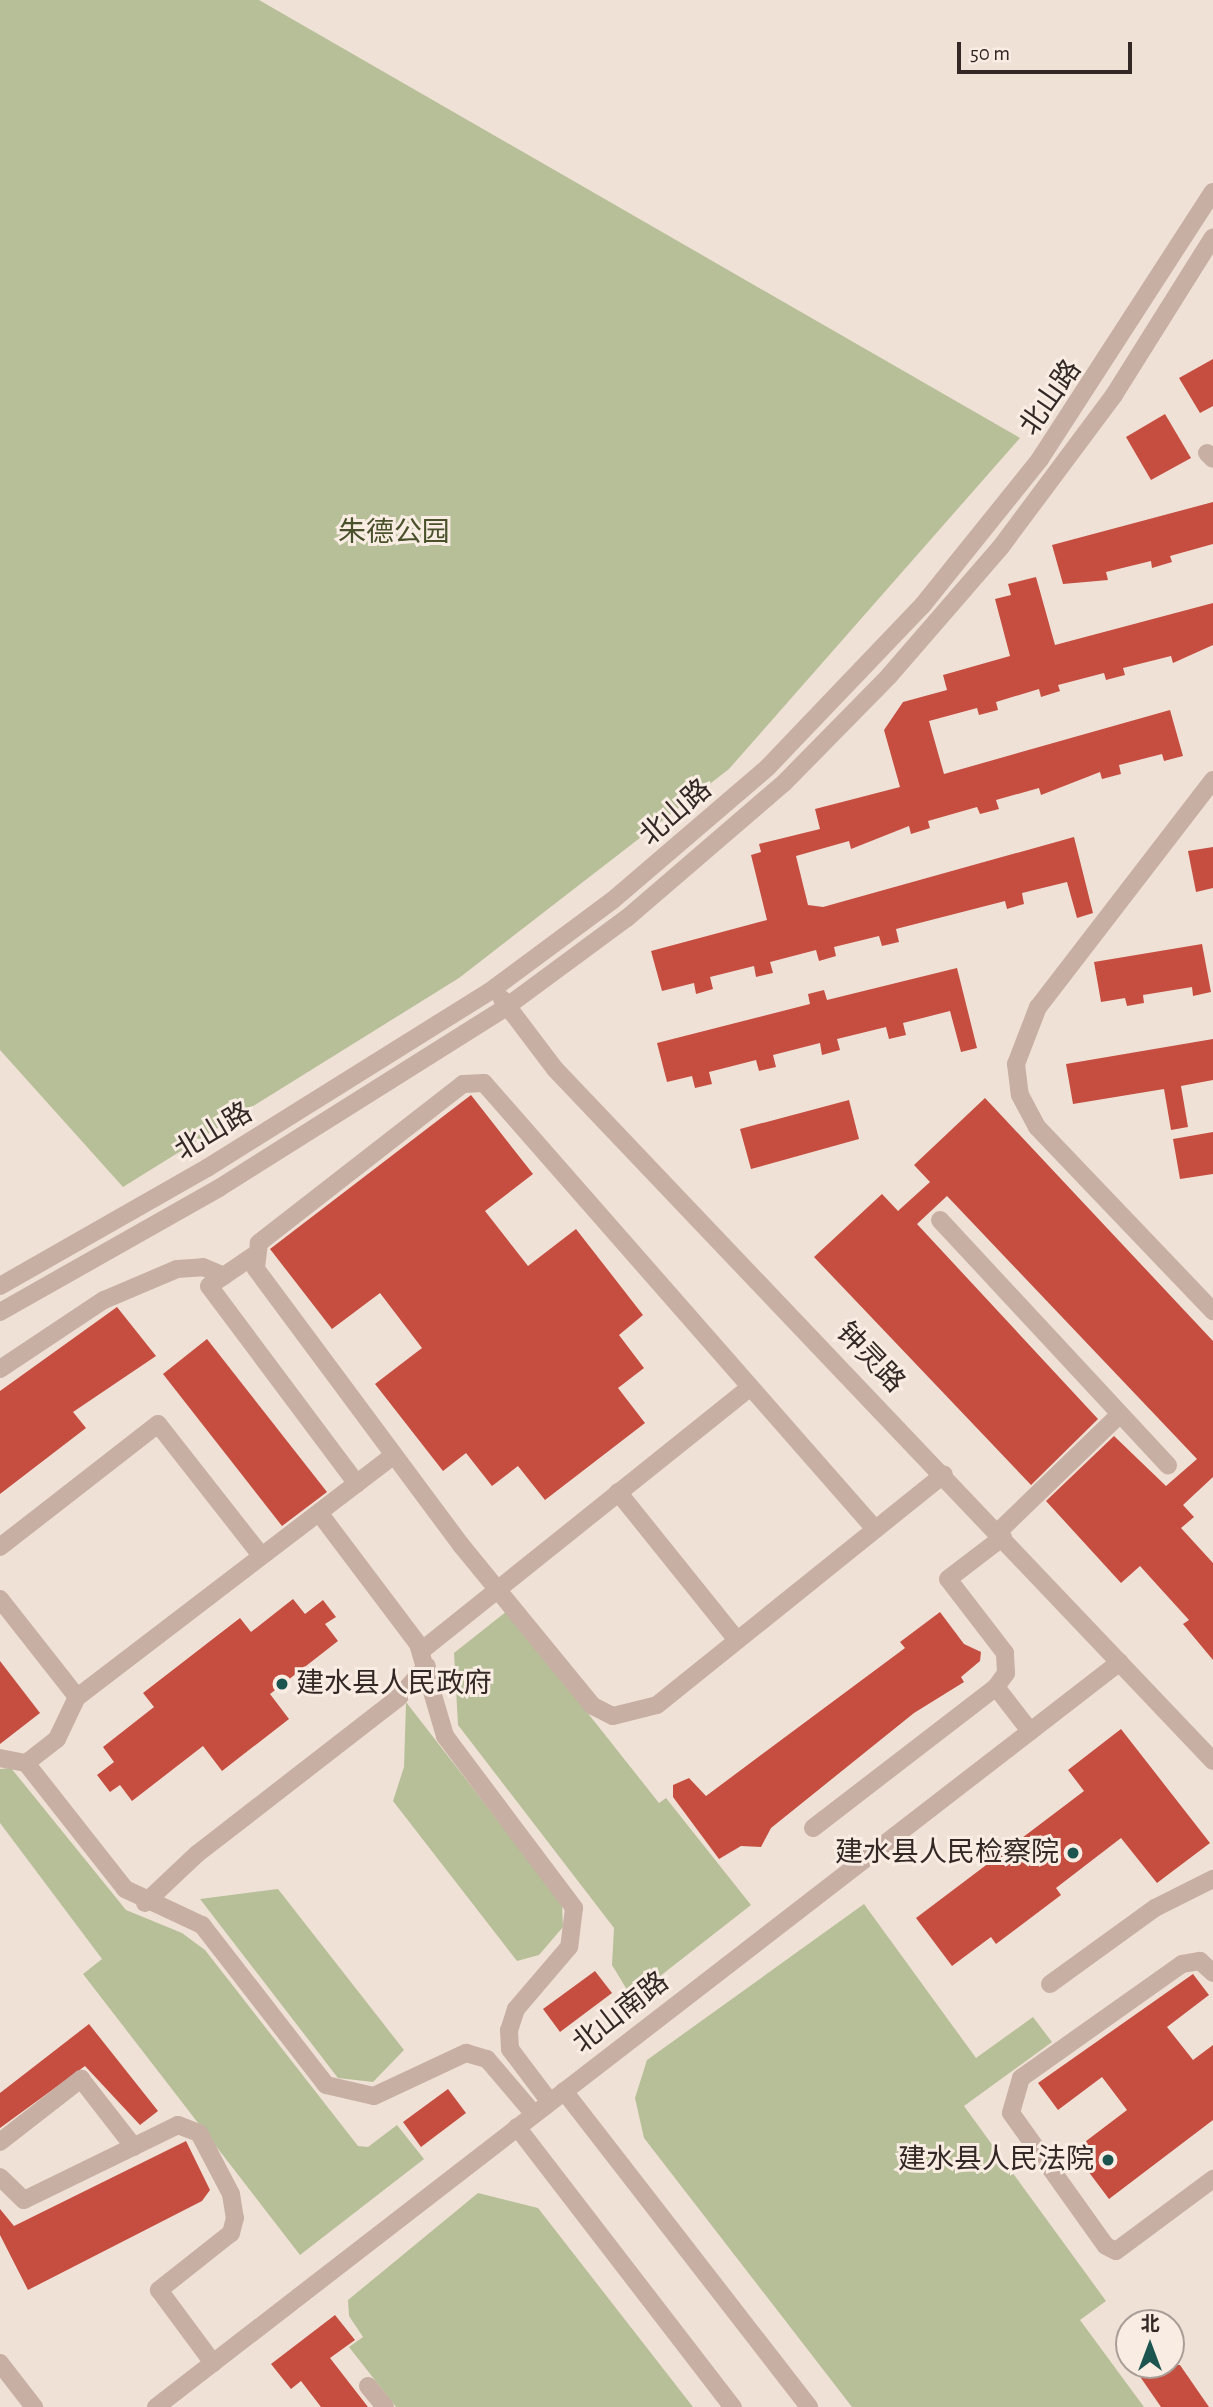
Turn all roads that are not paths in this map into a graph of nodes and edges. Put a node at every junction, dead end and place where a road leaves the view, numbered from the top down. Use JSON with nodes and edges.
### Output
{"nodes":[{"id":1,"x":1213,"y":192,"type":"edge"},
{"id":2,"x":1213,"y":237,"type":"edge"},
{"id":3,"x":1213,"y":780,"type":"edge"},
{"id":4,"x":494,"y":988,"type":"junction"},
{"id":5,"x":507,"y":1006,"type":"junction"},
{"id":6,"x":940,"y":1220,"type":"dead end"},
{"id":7,"x":253,"y":1256,"type":"junction"},
{"id":8,"x":224,"y":1276,"type":"junction"},
{"id":9,"x":0,"y":1286,"type":"edge"},
{"id":10,"x":1213,"y":1311,"type":"edge"},
{"id":11,"x":0,"y":1312,"type":"edge"},
{"id":12,"x":0,"y":1370,"type":"edge"},
{"id":13,"x":749,"y":1388,"type":"junction"},
{"id":14,"x":1119,"y":1415,"type":"junction"},
{"id":15,"x":394,"y":1455,"type":"junction"},
{"id":16,"x":1168,"y":1465,"type":"dead end"},
{"id":17,"x":944,"y":1474,"type":"junction"},
{"id":18,"x":357,"y":1484,"type":"junction"},
{"id":19,"x":618,"y":1492,"type":"junction"},
{"id":20,"x":320,"y":1514,"type":"junction"},
{"id":21,"x":875,"y":1530,"type":"junction"},
{"id":22,"x":1000,"y":1534,"type":"junction"},
{"id":23,"x":0,"y":1547,"type":"edge"},
{"id":24,"x":260,"y":1554,"type":"junction"},
{"id":25,"x":499,"y":1588,"type":"junction"},
{"id":26,"x":0,"y":1599,"type":"edge"},
{"id":27,"x":737,"y":1640,"type":"junction"},
{"id":28,"x":424,"y":1658,"type":"junction"},
{"id":29,"x":1120,"y":1662,"type":"junction"},
{"id":30,"x":996,"y":1687,"type":"junction"},
{"id":31,"x":77,"y":1697,"type":"junction"},
{"id":32,"x":1030,"y":1731,"type":"junction"},
{"id":33,"x":0,"y":1758,"type":"edge"},
{"id":34,"x":1213,"y":1761,"type":"edge"},
{"id":35,"x":26,"y":1763,"type":"junction"},
{"id":36,"x":813,"y":1828,"type":"dead end"},
{"id":37,"x":1213,"y":1879,"type":"edge"},
{"id":38,"x":145,"y":1903,"type":"junction"},
{"id":39,"x":1213,"y":1973,"type":"edge"},
{"id":40,"x":1050,"y":1984,"type":"dead end"},
{"id":41,"x":564,"y":2091,"type":"junction"},
{"id":42,"x":550,"y":2102,"type":"junction"},
{"id":43,"x":534,"y":2114,"type":"junction"},
{"id":44,"x":517,"y":2127,"type":"junction"},
{"id":45,"x":0,"y":2142,"type":"edge"},
{"id":46,"x":134,"y":2147,"type":"junction"},
{"id":47,"x":0,"y":2177,"type":"edge"},
{"id":48,"x":1213,"y":2179,"type":"edge"},
{"id":49,"x":0,"y":2363,"type":"edge"},
{"id":50,"x":213,"y":2363,"type":"junction"},
{"id":51,"x":368,"y":2386,"type":"dead end"},
{"id":52,"x":34,"y":2407,"type":"edge"},
{"id":53,"x":156,"y":2407,"type":"edge"},
{"id":54,"x":385,"y":2407,"type":"edge"},
{"id":55,"x":733,"y":2407,"type":"edge"},
{"id":56,"x":809,"y":2407,"type":"edge"}],
"edges":[{"from":1,"to":4,"type":"street","name":"北山路"},
{"from":2,"to":5,"type":"street","name":"北山路"},
{"from":3,"to":10,"type":"street"},
{"from":4,"to":5,"type":"street","name":"钟灵路"},
{"from":4,"to":9,"type":"street","name":"北山路"},
{"from":5,"to":11,"type":"street","name":"北山路"},
{"from":5,"to":17,"type":"street","name":"钟灵路"},
{"from":6,"to":14,"type":"street"},
{"from":7,"to":8,"type":"street"},
{"from":7,"to":13,"type":"street"},
{"from":7,"to":15,"type":"street"},
{"from":8,"to":12,"type":"street"},
{"from":8,"to":18,"type":"street"},
{"from":13,"to":19,"type":"street"},
{"from":13,"to":21,"type":"street"},
{"from":14,"to":16,"type":"street"},
{"from":14,"to":22,"type":"street"},
{"from":15,"to":18,"type":"street"},
{"from":15,"to":25,"type":"street"},
{"from":17,"to":21,"type":"street"},
{"from":17,"to":22,"type":"street","name":"钟灵路"},
{"from":18,"to":20,"type":"street"},
{"from":19,"to":25,"type":"street"},
{"from":19,"to":27,"type":"street"},
{"from":20,"to":24,"type":"street"},
{"from":20,"to":28,"type":"street"},
{"from":21,"to":27,"type":"street"},
{"from":22,"to":29,"type":"street","name":"钟灵路"},
{"from":22,"to":30,"type":"street"},
{"from":23,"to":24,"type":"street"},
{"from":24,"to":31,"type":"street"},
{"from":25,"to":27,"type":"street"},
{"from":25,"to":28,"type":"street"},
{"from":26,"to":31,"type":"street"},
{"from":28,"to":38,"type":"street"},
{"from":28,"to":42,"type":"street"},
{"from":29,"to":32,"type":"street","name":"北山南路"},
{"from":29,"to":34,"type":"street","name":"钟灵路"},
{"from":30,"to":32,"type":"street"},
{"from":30,"to":36,"type":"street"},
{"from":31,"to":35,"type":"street"},
{"from":32,"to":41,"type":"street","name":"北山南路"},
{"from":33,"to":35,"type":"street"},
{"from":35,"to":38,"type":"street"},
{"from":37,"to":40,"type":"street"},
{"from":38,"to":43,"type":"street"},
{"from":39,"to":48,"type":"street"},
{"from":41,"to":42,"type":"street","name":"北山南路"},
{"from":41,"to":56,"type":"street"},
{"from":42,"to":43,"type":"street","name":"北山南路"},
{"from":43,"to":44,"type":"street","name":"北山南路"},
{"from":44,"to":50,"type":"street","name":"北山南路"},
{"from":44,"to":55,"type":"street"},
{"from":45,"to":46,"type":"street"},
{"from":46,"to":47,"type":"street"},
{"from":46,"to":50,"type":"street"},
{"from":49,"to":52,"type":"street"},
{"from":50,"to":53,"type":"street","name":"北山南路"},
{"from":51,"to":54,"type":"street"}]}
